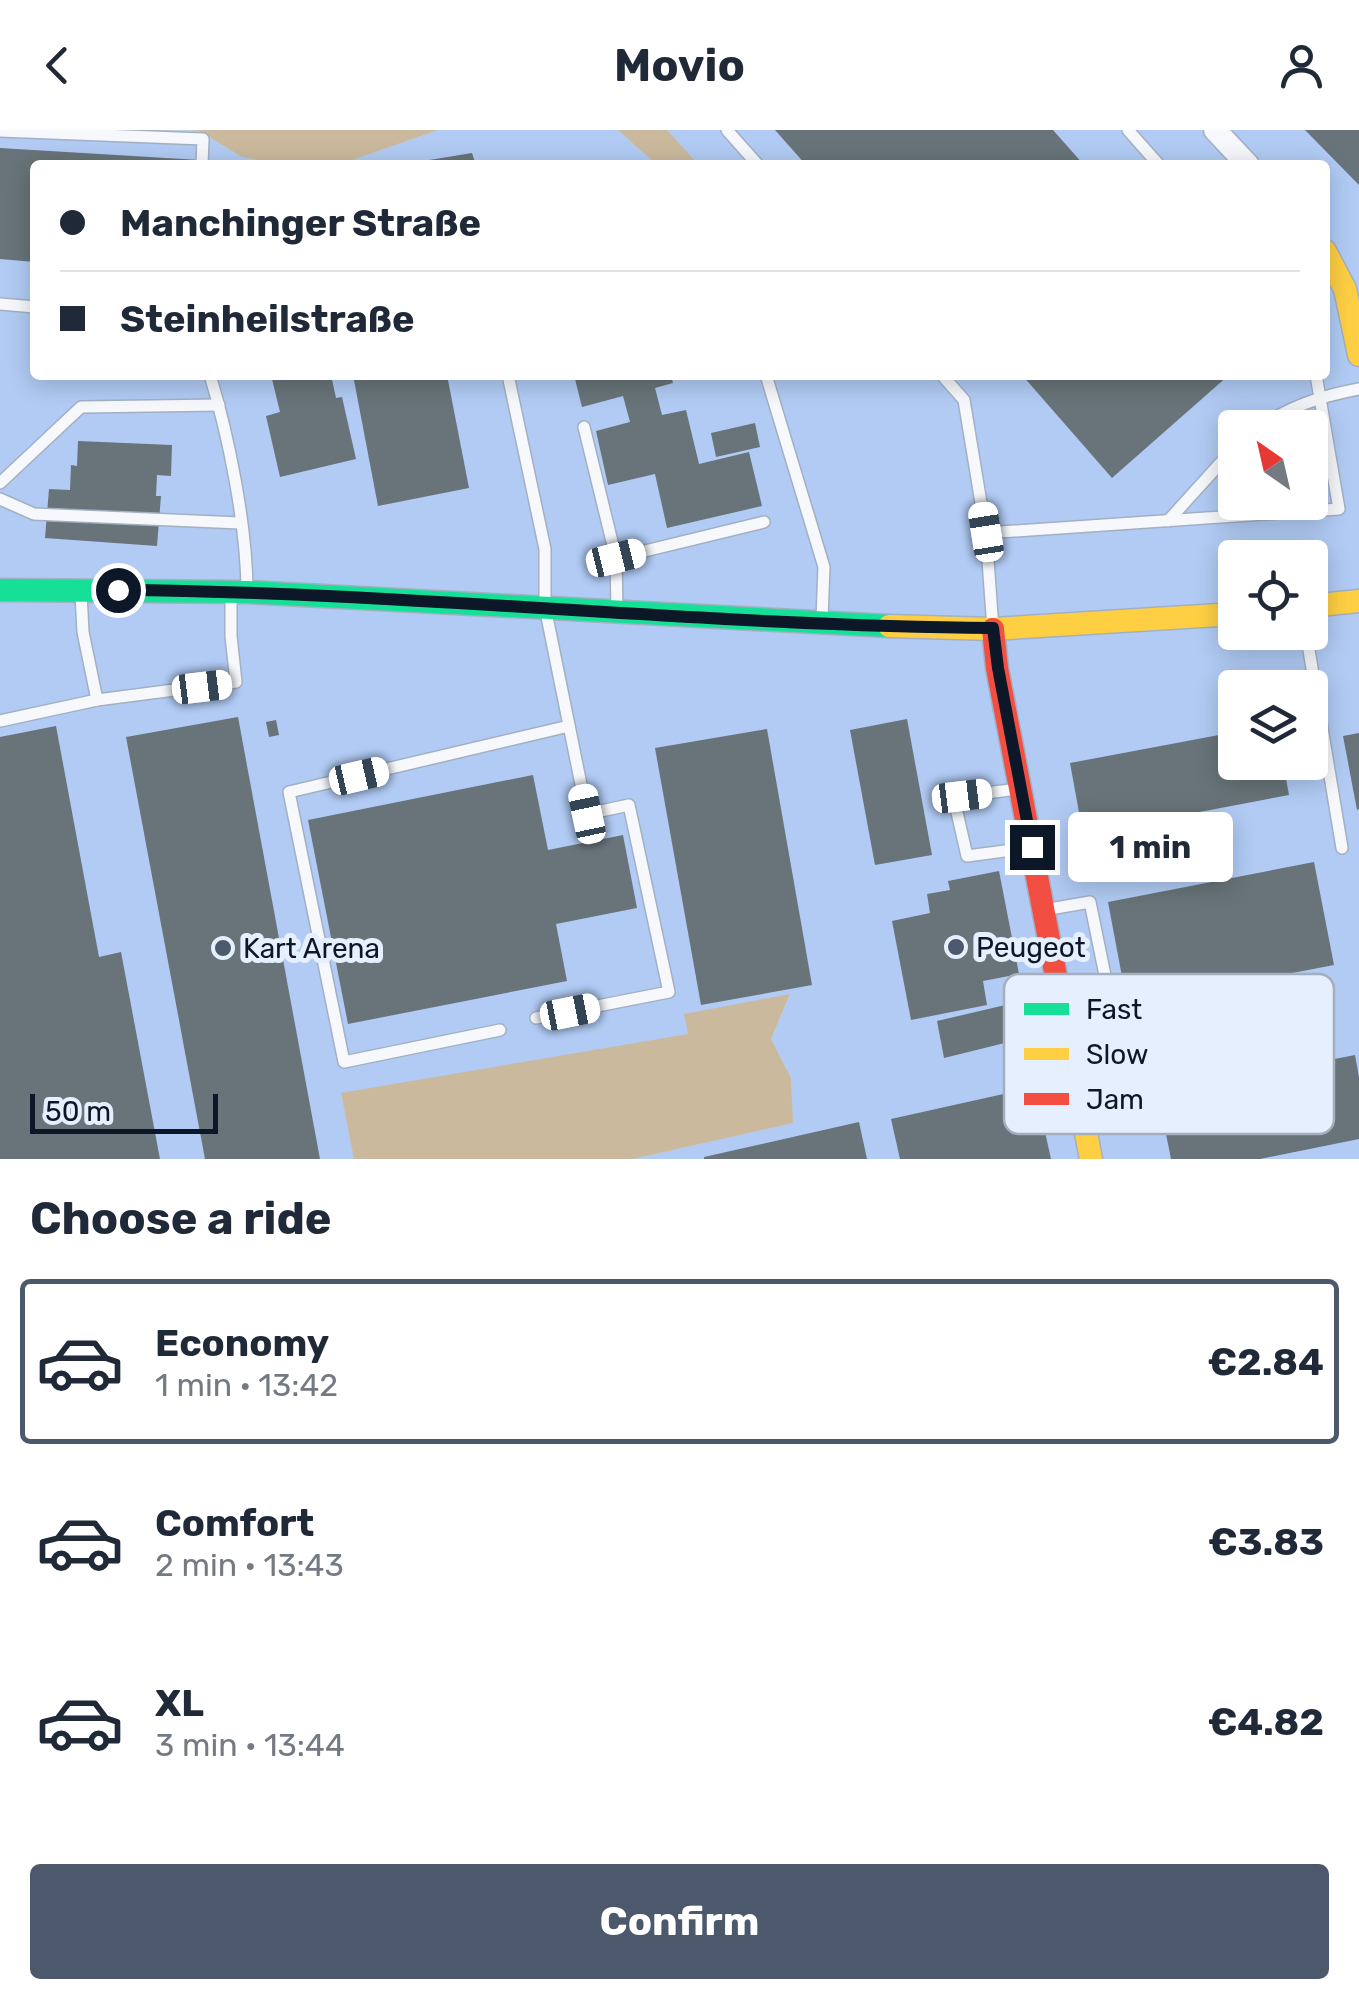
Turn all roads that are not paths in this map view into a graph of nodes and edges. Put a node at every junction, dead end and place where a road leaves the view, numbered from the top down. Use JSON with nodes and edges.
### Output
{"nodes":[{"id":1,"x":728,"y":130,"type":"edge"},
{"id":2,"x":1128,"y":130,"type":"edge"},
{"id":3,"x":1215,"y":130,"type":"edge"},
{"id":4,"x":0,"y":131,"type":"edge"},
{"id":5,"x":202,"y":160,"type":"edge"},
{"id":6,"x":754,"y":160,"type":"edge"},
{"id":7,"x":1155,"y":160,"type":"edge"},
{"id":8,"x":1243,"y":160,"type":"edge"},
{"id":9,"x":1330,"y":260,"type":"edge"},
{"id":10,"x":0,"y":304,"type":"edge"},
{"id":11,"x":30,"y":307,"type":"edge"},
{"id":12,"x":1359,"y":356,"type":"edge"},
{"id":13,"x":211,"y":380,"type":"edge"},
{"id":14,"x":509,"y":380,"type":"edge"},
{"id":15,"x":768,"y":380,"type":"edge"},
{"id":16,"x":946,"y":380,"type":"edge"},
{"id":17,"x":1317,"y":380,"type":"edge"},
{"id":18,"x":1359,"y":389,"type":"edge"},
{"id":19,"x":1322,"y":397,"type":"junction"},
{"id":20,"x":219,"y":406,"type":"junction"},
{"id":21,"x":1288,"y":410,"type":"edge"},
{"id":22,"x":584,"y":427,"type":"dead end"},
{"id":23,"x":1218,"y":464,"type":"edge"},
{"id":24,"x":0,"y":483,"type":"edge"},
{"id":25,"x":0,"y":499,"type":"edge"},
{"id":26,"x":1168,"y":520,"type":"junction"},
{"id":27,"x":764,"y":522,"type":"dead end"},
{"id":28,"x":240,"y":523,"type":"junction"},
{"id":29,"x":986,"y":532,"type":"junction"},
{"id":30,"x":616,"y":558,"type":"junction"},
{"id":31,"x":0,"y":590,"type":"edge"},
{"id":32,"x":81,"y":590,"type":"junction"},
{"id":33,"x":239,"y":592,"type":"junction"},
{"id":34,"x":1359,"y":601,"type":"edge"},
{"id":35,"x":1328,"y":604,"type":"edge"},
{"id":36,"x":545,"y":608,"type":"junction"},
{"id":37,"x":617,"y":611,"type":"junction"},
{"id":38,"x":1218,"y":615,"type":"edge"},
{"id":39,"x":822,"y":623,"type":"junction"},
{"id":40,"x":993,"y":628,"type":"junction"},
{"id":41,"x":1309,"y":650,"type":"edge"},
{"id":42,"x":97,"y":700,"type":"junction"},
{"id":43,"x":0,"y":721,"type":"edge"},
{"id":44,"x":570,"y":726,"type":"junction"},
{"id":45,"x":1020,"y":788,"type":"junction"},
{"id":46,"x":1032,"y":847,"type":"junction"},
{"id":47,"x":1342,"y":848,"type":"dead end"},
{"id":48,"x":1044,"y":910,"type":"junction"},
{"id":49,"x":1056,"y":974,"type":"edge"},
{"id":50,"x":1105,"y":974,"type":"edge"},
{"id":51,"x":536,"y":1018,"type":"dead end"},
{"id":52,"x":500,"y":1030,"type":"dead end"},
{"id":53,"x":1085,"y":1134,"type":"edge"},
{"id":54,"x":1090,"y":1159,"type":"edge"}],
"edges":[{"from":1,"to":6,"type":"lane"},
{"from":2,"to":7,"type":"lane"},
{"from":3,"to":8,"type":"street"},
{"from":4,"to":5,"type":"lane"},
{"from":9,"to":12,"type":"main road"},
{"from":10,"to":11,"type":"lane"},
{"from":13,"to":20,"type":"lane"},
{"from":14,"to":36,"type":"lane"},
{"from":15,"to":39,"type":"lane"},
{"from":16,"to":29,"type":"lane"},
{"from":17,"to":19,"type":"lane"},
{"from":18,"to":19,"type":"lane"},
{"from":19,"to":21,"type":"lane"},
{"from":19,"to":26,"type":"lane"},
{"from":20,"to":24,"type":"lane"},
{"from":20,"to":28,"type":"lane"},
{"from":22,"to":30,"type":"lane"},
{"from":23,"to":26,"type":"lane"},
{"from":25,"to":28,"type":"lane"},
{"from":26,"to":29,"type":"lane"},
{"from":27,"to":30,"type":"lane"},
{"from":28,"to":33,"type":"lane"},
{"from":29,"to":40,"type":"lane"},
{"from":30,"to":37,"type":"lane"},
{"from":31,"to":32,"type":"main road"},
{"from":32,"to":33,"type":"main road"},
{"from":32,"to":42,"type":"lane"},
{"from":33,"to":36,"type":"main road"},
{"from":33,"to":42,"type":"lane"},
{"from":34,"to":35,"type":"main road"},
{"from":36,"to":37,"type":"main road"},
{"from":36,"to":44,"type":"lane"},
{"from":37,"to":39,"type":"main road"},
{"from":38,"to":40,"type":"main road"},
{"from":39,"to":40,"type":"main road"},
{"from":40,"to":45,"type":"main road"},
{"from":41,"to":47,"type":"lane"},
{"from":42,"to":43,"type":"lane"},
{"from":44,"to":51,"type":"lane"},
{"from":44,"to":52,"type":"lane"},
{"from":45,"to":46,"type":"main road"},
{"from":45,"to":46,"type":"lane"},
{"from":46,"to":48,"type":"main road"},
{"from":48,"to":49,"type":"main road"},
{"from":48,"to":50,"type":"lane"},
{"from":53,"to":54,"type":"main road"}]}
